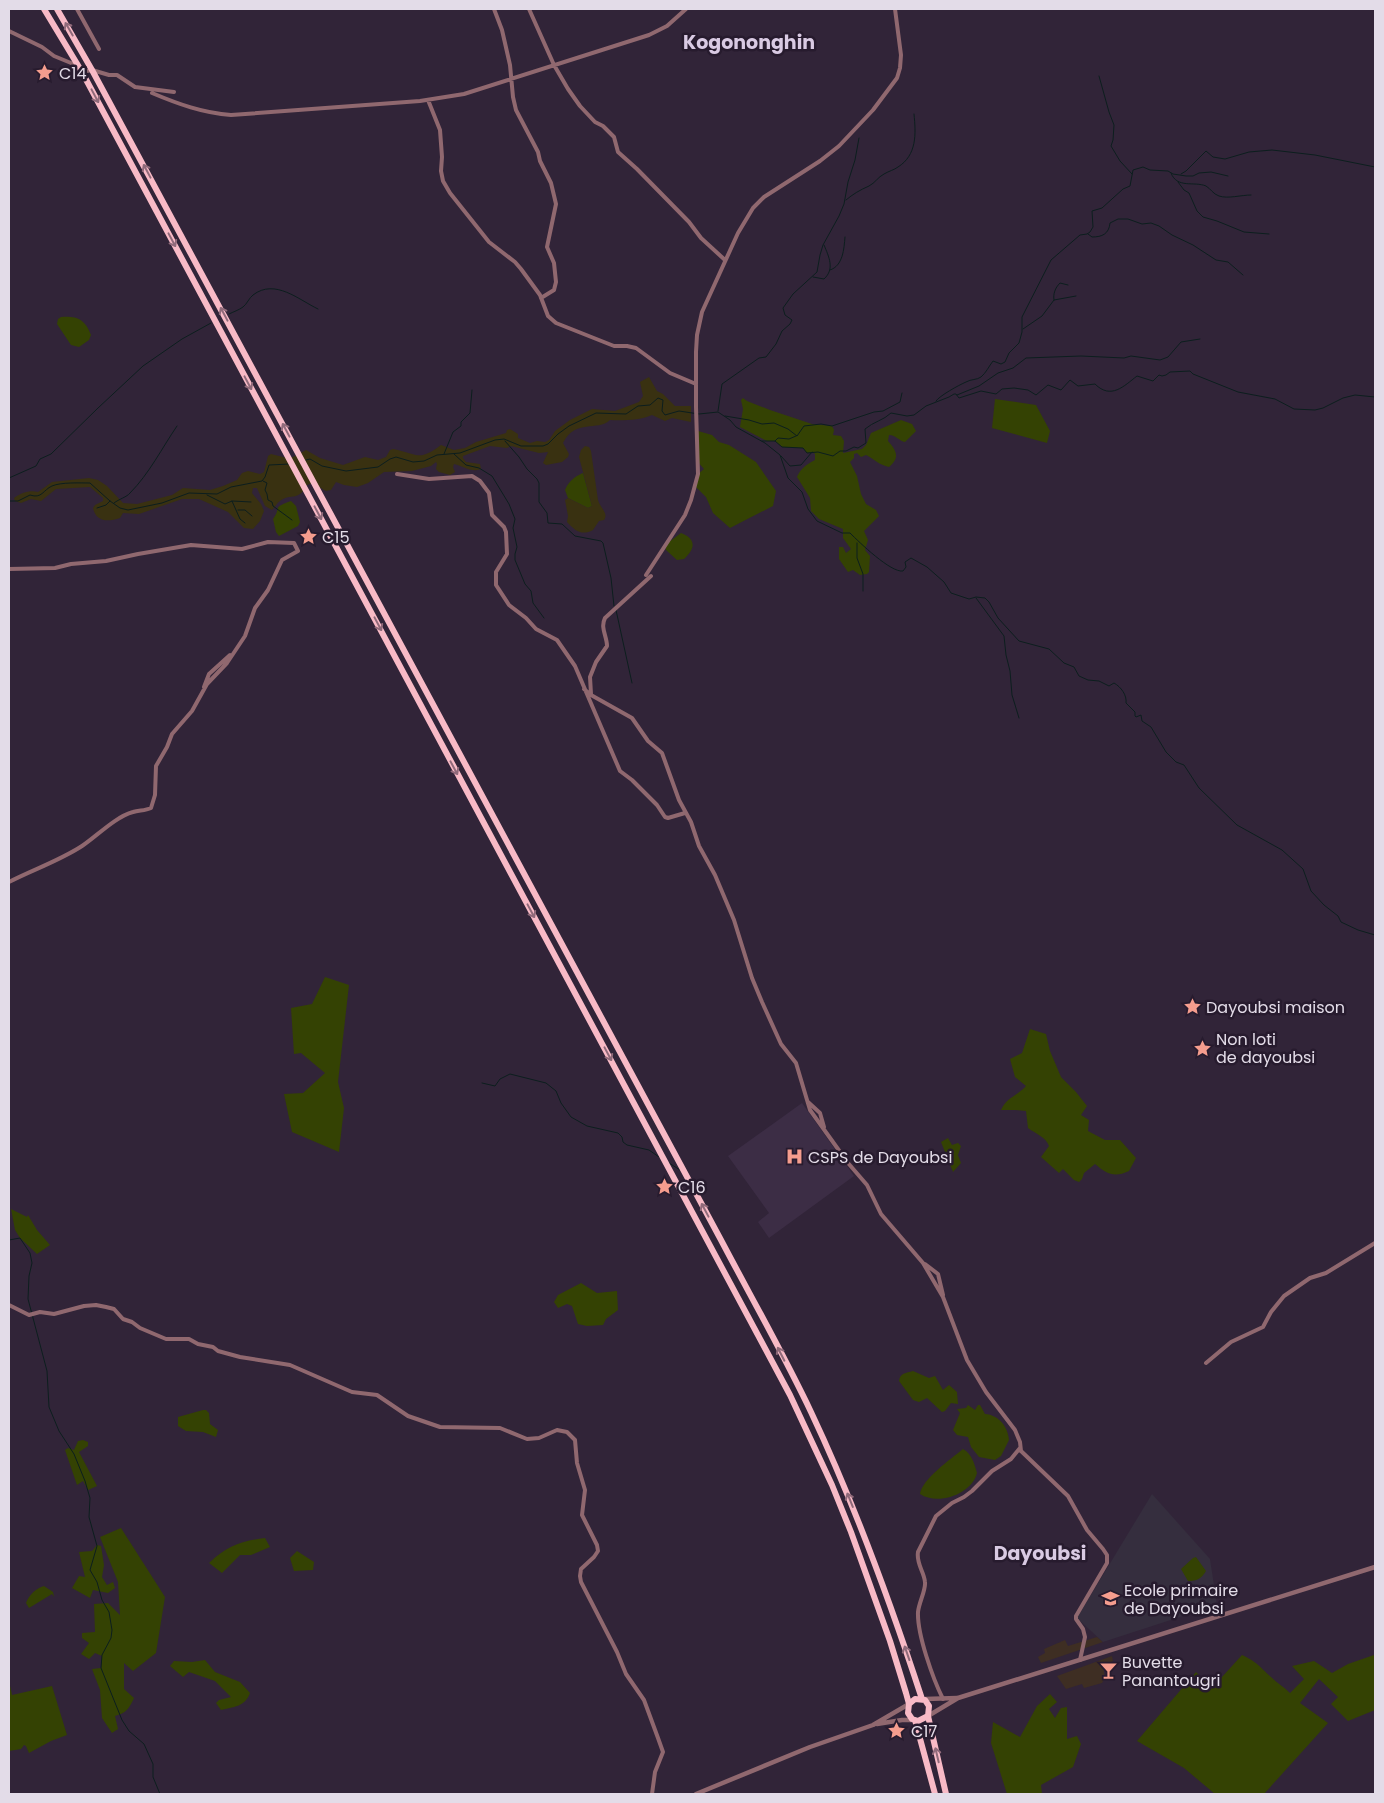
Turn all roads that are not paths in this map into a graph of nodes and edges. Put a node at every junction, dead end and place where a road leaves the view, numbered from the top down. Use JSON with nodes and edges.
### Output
{"nodes":[{"id":1,"x":44,"y":9,"type":"edge"},
{"id":2,"x":57,"y":9,"type":"edge"},
{"id":3,"x":77,"y":9,"type":"edge"},
{"id":4,"x":494,"y":9,"type":"edge"},
{"id":5,"x":529,"y":9,"type":"edge"},
{"id":6,"x":686,"y":9,"type":"edge"},
{"id":7,"x":895,"y":9,"type":"edge"},
{"id":8,"x":9,"y":31,"type":"edge"},
{"id":9,"x":99,"y":49,"type":"dead end"},
{"id":10,"x":554,"y":65,"type":"junction"},
{"id":11,"x":92,"y":70,"type":"junction"},
{"id":12,"x":82,"y":72,"type":"junction"},
{"id":13,"x":512,"y":79,"type":"junction"},
{"id":14,"x":174,"y":92,"type":"dead end"},
{"id":15,"x":152,"y":93,"type":"dead end"},
{"id":16,"x":428,"y":100,"type":"junction"},
{"id":17,"x":726,"y":260,"type":"junction"},
{"id":18,"x":541,"y":298,"type":"junction"},
{"id":19,"x":696,"y":384,"type":"junction"},
{"id":20,"x":397,"y":474,"type":"dead end"},
{"id":21,"x":9,"y":569,"type":"edge"},
{"id":22,"x":584,"y":689,"type":"junction"},
{"id":23,"x":591,"y":695,"type":"junction"},
{"id":24,"x":590,"y":704,"type":"junction"},
{"id":25,"x":685,"y":813,"type":"junction"},
{"id":26,"x":9,"y":882,"type":"edge"},
{"id":27,"x":1375,"y":1243,"type":"edge"},
{"id":28,"x":9,"y":1306,"type":"edge"},
{"id":29,"x":1206,"y":1363,"type":"dead end"},
{"id":30,"x":1020,"y":1448,"type":"junction"},
{"id":31,"x":1375,"y":1567,"type":"edge"},
{"id":32,"x":1080,"y":1660,"type":"junction"},
{"id":33,"x":958,"y":1698,"type":"junction"},
{"id":34,"x":922,"y":1699,"type":"junction"},
{"id":35,"x":943,"y":1699,"type":"junction"},
{"id":36,"x":909,"y":1704,"type":"junction"},
{"id":37,"x":928,"y":1716,"type":"junction"},
{"id":38,"x":915,"y":1720,"type":"junction"},
{"id":39,"x":873,"y":1725,"type":"junction"},
{"id":40,"x":652,"y":1794,"type":"edge"},
{"id":41,"x":696,"y":1794,"type":"edge"},
{"id":42,"x":935,"y":1794,"type":"edge"},
{"id":43,"x":946,"y":1794,"type":"edge"}],
"edges":[{"from":1,"to":12,"type":"highway"},
{"from":11,"to":2,"type":"highway","one_way":true},
{"from":3,"to":9,"type":"street"},
{"from":4,"to":13,"type":"street"},
{"from":5,"to":10,"type":"street"},
{"from":6,"to":10,"type":"street"},
{"from":7,"to":17,"type":"street"},
{"from":8,"to":12,"type":"street"},
{"from":10,"to":13,"type":"street"},
{"from":10,"to":17,"type":"street"},
{"from":11,"to":12,"type":"street"},
{"from":11,"to":14,"type":"street"},
{"from":34,"to":11,"type":"highway","one_way":true},
{"from":12,"to":36,"type":"highway","one_way":true},
{"from":13,"to":16,"type":"street"},
{"from":13,"to":18,"type":"street"},
{"from":15,"to":16,"type":"street"},
{"from":16,"to":18,"type":"street"},
{"from":17,"to":19,"type":"street"},
{"from":18,"to":19,"type":"street"},
{"from":19,"to":23,"type":"street"},
{"from":20,"to":22,"type":"street"},
{"from":21,"to":26,"type":"street"},
{"from":22,"to":23,"type":"street"},
{"from":22,"to":24,"type":"street"},
{"from":23,"to":24,"type":"street"},
{"from":23,"to":25,"type":"street"},
{"from":24,"to":25,"type":"street"},
{"from":25,"to":30,"type":"street"},
{"from":27,"to":29,"type":"street"},
{"from":28,"to":40,"type":"street"},
{"from":30,"to":32,"type":"street"},
{"from":30,"to":35,"type":"street"},
{"from":31,"to":32,"type":"street"},
{"from":32,"to":33,"type":"street"},
{"from":33,"to":35,"type":"street"},
{"from":33,"to":37,"type":"street"},
{"from":34,"to":35,"type":"street"},
{"from":34,"to":36,"type":"highway"},
{"from":34,"to":37,"type":"highway"},
{"from":36,"to":38,"type":"highway"},
{"from":36,"to":39,"type":"street"},
{"from":37,"to":38,"type":"highway"},
{"from":43,"to":37,"type":"highway","one_way":true},
{"from":38,"to":39,"type":"street"},
{"from":38,"to":42,"type":"highway"},
{"from":39,"to":41,"type":"street"}]}
